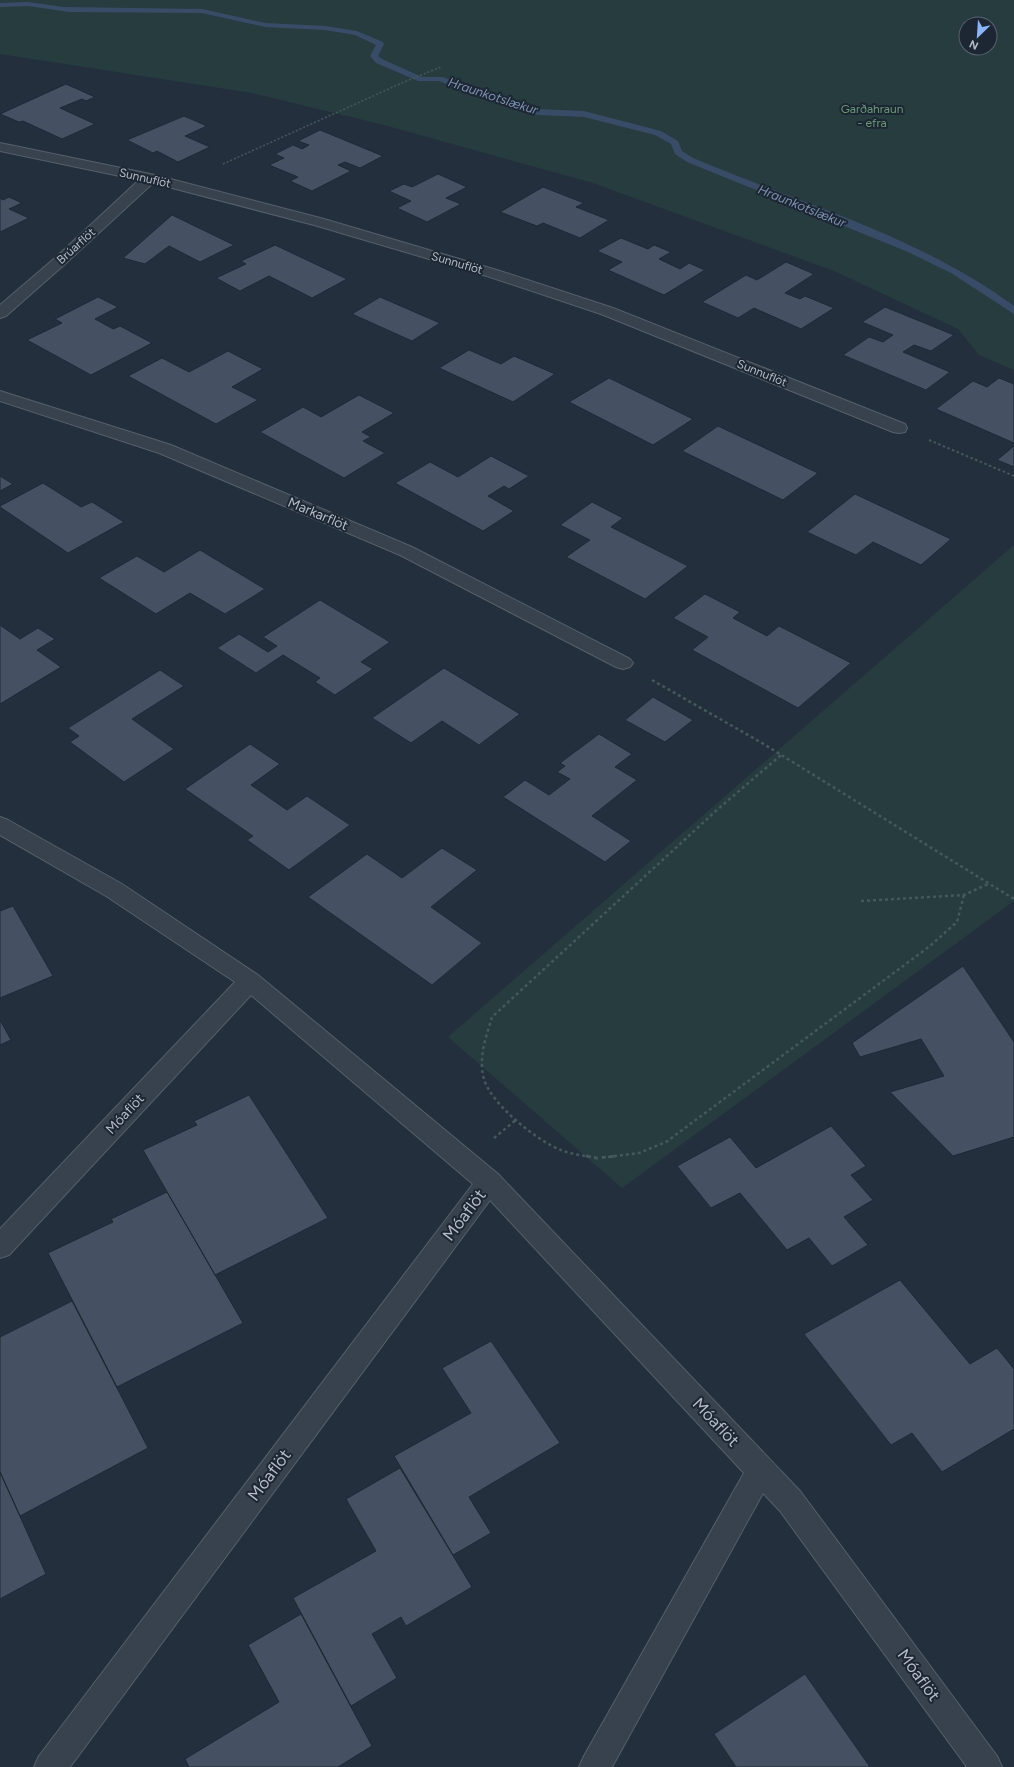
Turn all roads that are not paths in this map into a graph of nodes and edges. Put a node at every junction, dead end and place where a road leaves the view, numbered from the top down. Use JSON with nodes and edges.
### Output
{"nodes":[{"id":1,"x":0,"y":147,"type":"edge"},
{"id":2,"x":150,"y":178,"type":"junction"},
{"id":3,"x":0,"y":313,"type":"edge"},
{"id":4,"x":0,"y":396,"type":"edge"},
{"id":5,"x":899,"y":428,"type":"road end"},
{"id":6,"x":623,"y":663,"type":"road end"},
{"id":7,"x":4,"y":833,"type":"edge"},
{"id":8,"x":250,"y":982,"type":"junction"},
{"id":9,"x":489,"y":1182,"type":"junction"},
{"id":10,"x":0,"y":1247,"type":"edge"},
{"id":11,"x":761,"y":1470,"type":"junction"},
{"id":12,"x":50,"y":1767,"type":"edge"},
{"id":13,"x":595,"y":1767,"type":"edge"},
{"id":14,"x":986,"y":1767,"type":"edge"}],
"edges":[{"from":1,"to":2,"type":"street","name":"Sunnuflöt"},
{"from":2,"to":3,"type":"street","name":"Brúarflöt"},
{"from":2,"to":5,"type":"street","name":"Sunnuflöt"},
{"from":4,"to":6,"type":"street","name":"Markarflöt"},
{"from":7,"to":8,"type":"street","name":"Móaflöt"},
{"from":8,"to":9,"type":"street","name":"Móaflöt"},
{"from":8,"to":10,"type":"street","name":"Móaflöt"},
{"from":9,"to":11,"type":"street","name":"Móaflöt"},
{"from":9,"to":12,"type":"street","name":"Móaflöt"},
{"from":11,"to":13,"type":"street"},
{"from":11,"to":14,"type":"street","name":"Móaflöt"}]}
